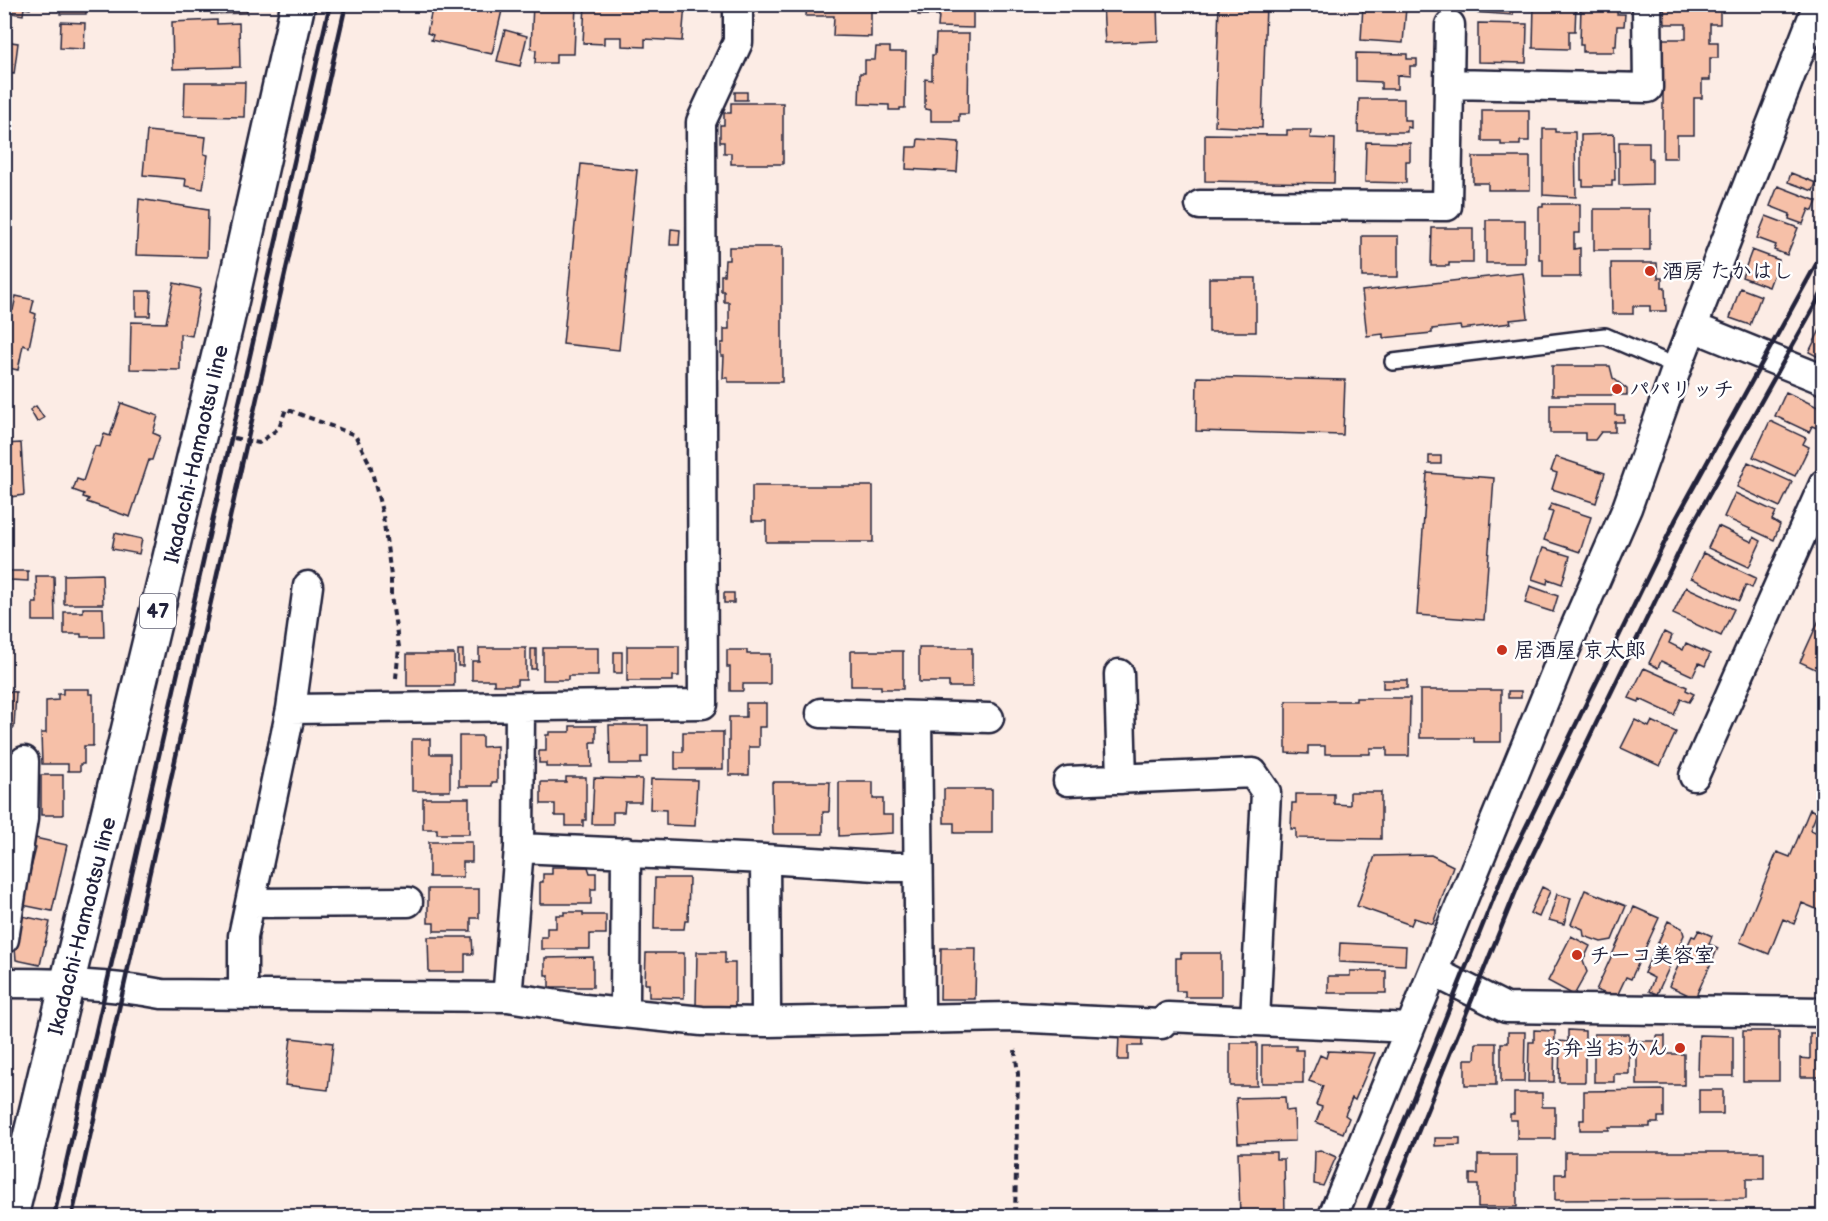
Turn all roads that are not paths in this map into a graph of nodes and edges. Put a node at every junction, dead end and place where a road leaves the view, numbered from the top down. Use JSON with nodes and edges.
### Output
{"nodes":[{"id":1,"x":298,"y":4,"type":"edge"},
{"id":2,"x":738,"y":4,"type":"edge"},
{"id":3,"x":1647,"y":4,"type":"edge"},
{"id":4,"x":1818,"y":4,"type":"edge"},
{"id":5,"x":1450,"y":25,"type":"dead end"},
{"id":6,"x":1449,"y":84,"type":"junction"},
{"id":7,"x":1200,"y":205,"type":"dead end"},
{"id":8,"x":1693,"y":327,"type":"junction"},
{"id":9,"x":1393,"y":362,"type":"dead end"},
{"id":10,"x":1677,"y":368,"type":"junction"},
{"id":11,"x":1824,"y":380,"type":"edge"},
{"id":12,"x":1824,"y":484,"type":"edge"},
{"id":13,"x":308,"y":586,"type":"dead end"},
{"id":14,"x":1119,"y":674,"type":"dead end"},
{"id":15,"x":519,"y":708,"type":"junction"},
{"id":16,"x":291,"y":709,"type":"junction"},
{"id":17,"x":821,"y":713,"type":"dead end"},
{"id":18,"x":917,"y":716,"type":"junction"},
{"id":19,"x":989,"y":718,"type":"dead end"},
{"id":20,"x":24,"y":761,"type":"dead end"},
{"id":21,"x":1694,"y":776,"type":"dead end"},
{"id":22,"x":1122,"y":779,"type":"junction"},
{"id":23,"x":1068,"y":781,"type":"dead end"},
{"id":24,"x":519,"y":848,"type":"junction"},
{"id":25,"x":626,"y":852,"type":"junction"},
{"id":26,"x":765,"y":859,"type":"junction"},
{"id":27,"x":918,"y":867,"type":"junction"},
{"id":28,"x":408,"y":902,"type":"dead end"},
{"id":29,"x":250,"y":903,"type":"junction"},
{"id":30,"x":4,"y":939,"type":"edge"},
{"id":31,"x":1434,"y":972,"type":"junction"},
{"id":32,"x":4,"y":983,"type":"edge"},
{"id":33,"x":69,"y":983,"type":"junction"},
{"id":34,"x":508,"y":987,"type":"dead end"},
{"id":35,"x":243,"y":994,"type":"junction"},
{"id":36,"x":625,"y":1001,"type":"dead end"},
{"id":37,"x":920,"y":1004,"type":"dead end"},
{"id":38,"x":766,"y":1009,"type":"dead end"},
{"id":39,"x":1824,"y":1012,"type":"edge"},
{"id":40,"x":1255,"y":1021,"type":"junction"},
{"id":41,"x":1410,"y":1028,"type":"junction"},
{"id":42,"x":11,"y":1216,"type":"edge"},
{"id":43,"x":1332,"y":1216,"type":"edge"}],
"edges":[{"from":1,"to":33,"type":"main road","name":"Ikadachi-Hamaotsu line","number":"47"},
{"from":2,"to":15,"type":"street"},
{"from":3,"to":6,"type":"street"},
{"from":4,"to":8,"type":"street"},
{"from":5,"to":6,"type":"street"},
{"from":6,"to":7,"type":"street"},
{"from":8,"to":10,"type":"street"},
{"from":8,"to":11,"type":"street"},
{"from":9,"to":10,"type":"lane"},
{"from":10,"to":31,"type":"street"},
{"from":12,"to":21,"type":"street"},
{"from":13,"to":16,"type":"street"},
{"from":14,"to":22,"type":"street"},
{"from":15,"to":16,"type":"street"},
{"from":15,"to":24,"type":"street"},
{"from":16,"to":29,"type":"street"},
{"from":17,"to":18,"type":"street"},
{"from":18,"to":19,"type":"street"},
{"from":18,"to":27,"type":"street"},
{"from":20,"to":30,"type":"street"},
{"from":22,"to":23,"type":"street"},
{"from":22,"to":40,"type":"street"},
{"from":24,"to":25,"type":"street"},
{"from":24,"to":34,"type":"street"},
{"from":25,"to":26,"type":"street"},
{"from":25,"to":36,"type":"street"},
{"from":26,"to":27,"type":"street"},
{"from":26,"to":38,"type":"street"},
{"from":27,"to":37,"type":"street"},
{"from":28,"to":29,"type":"street"},
{"from":29,"to":35,"type":"street"},
{"from":31,"to":39,"type":"street"},
{"from":31,"to":41,"type":"street"},
{"from":32,"to":33,"type":"street"},
{"from":33,"to":35,"type":"street"},
{"from":33,"to":42,"type":"main road","name":"Ikadachi-Hamaotsu line","number":"47"},
{"from":35,"to":40,"type":"street"},
{"from":40,"to":41,"type":"street"},
{"from":41,"to":43,"type":"street"}]}
